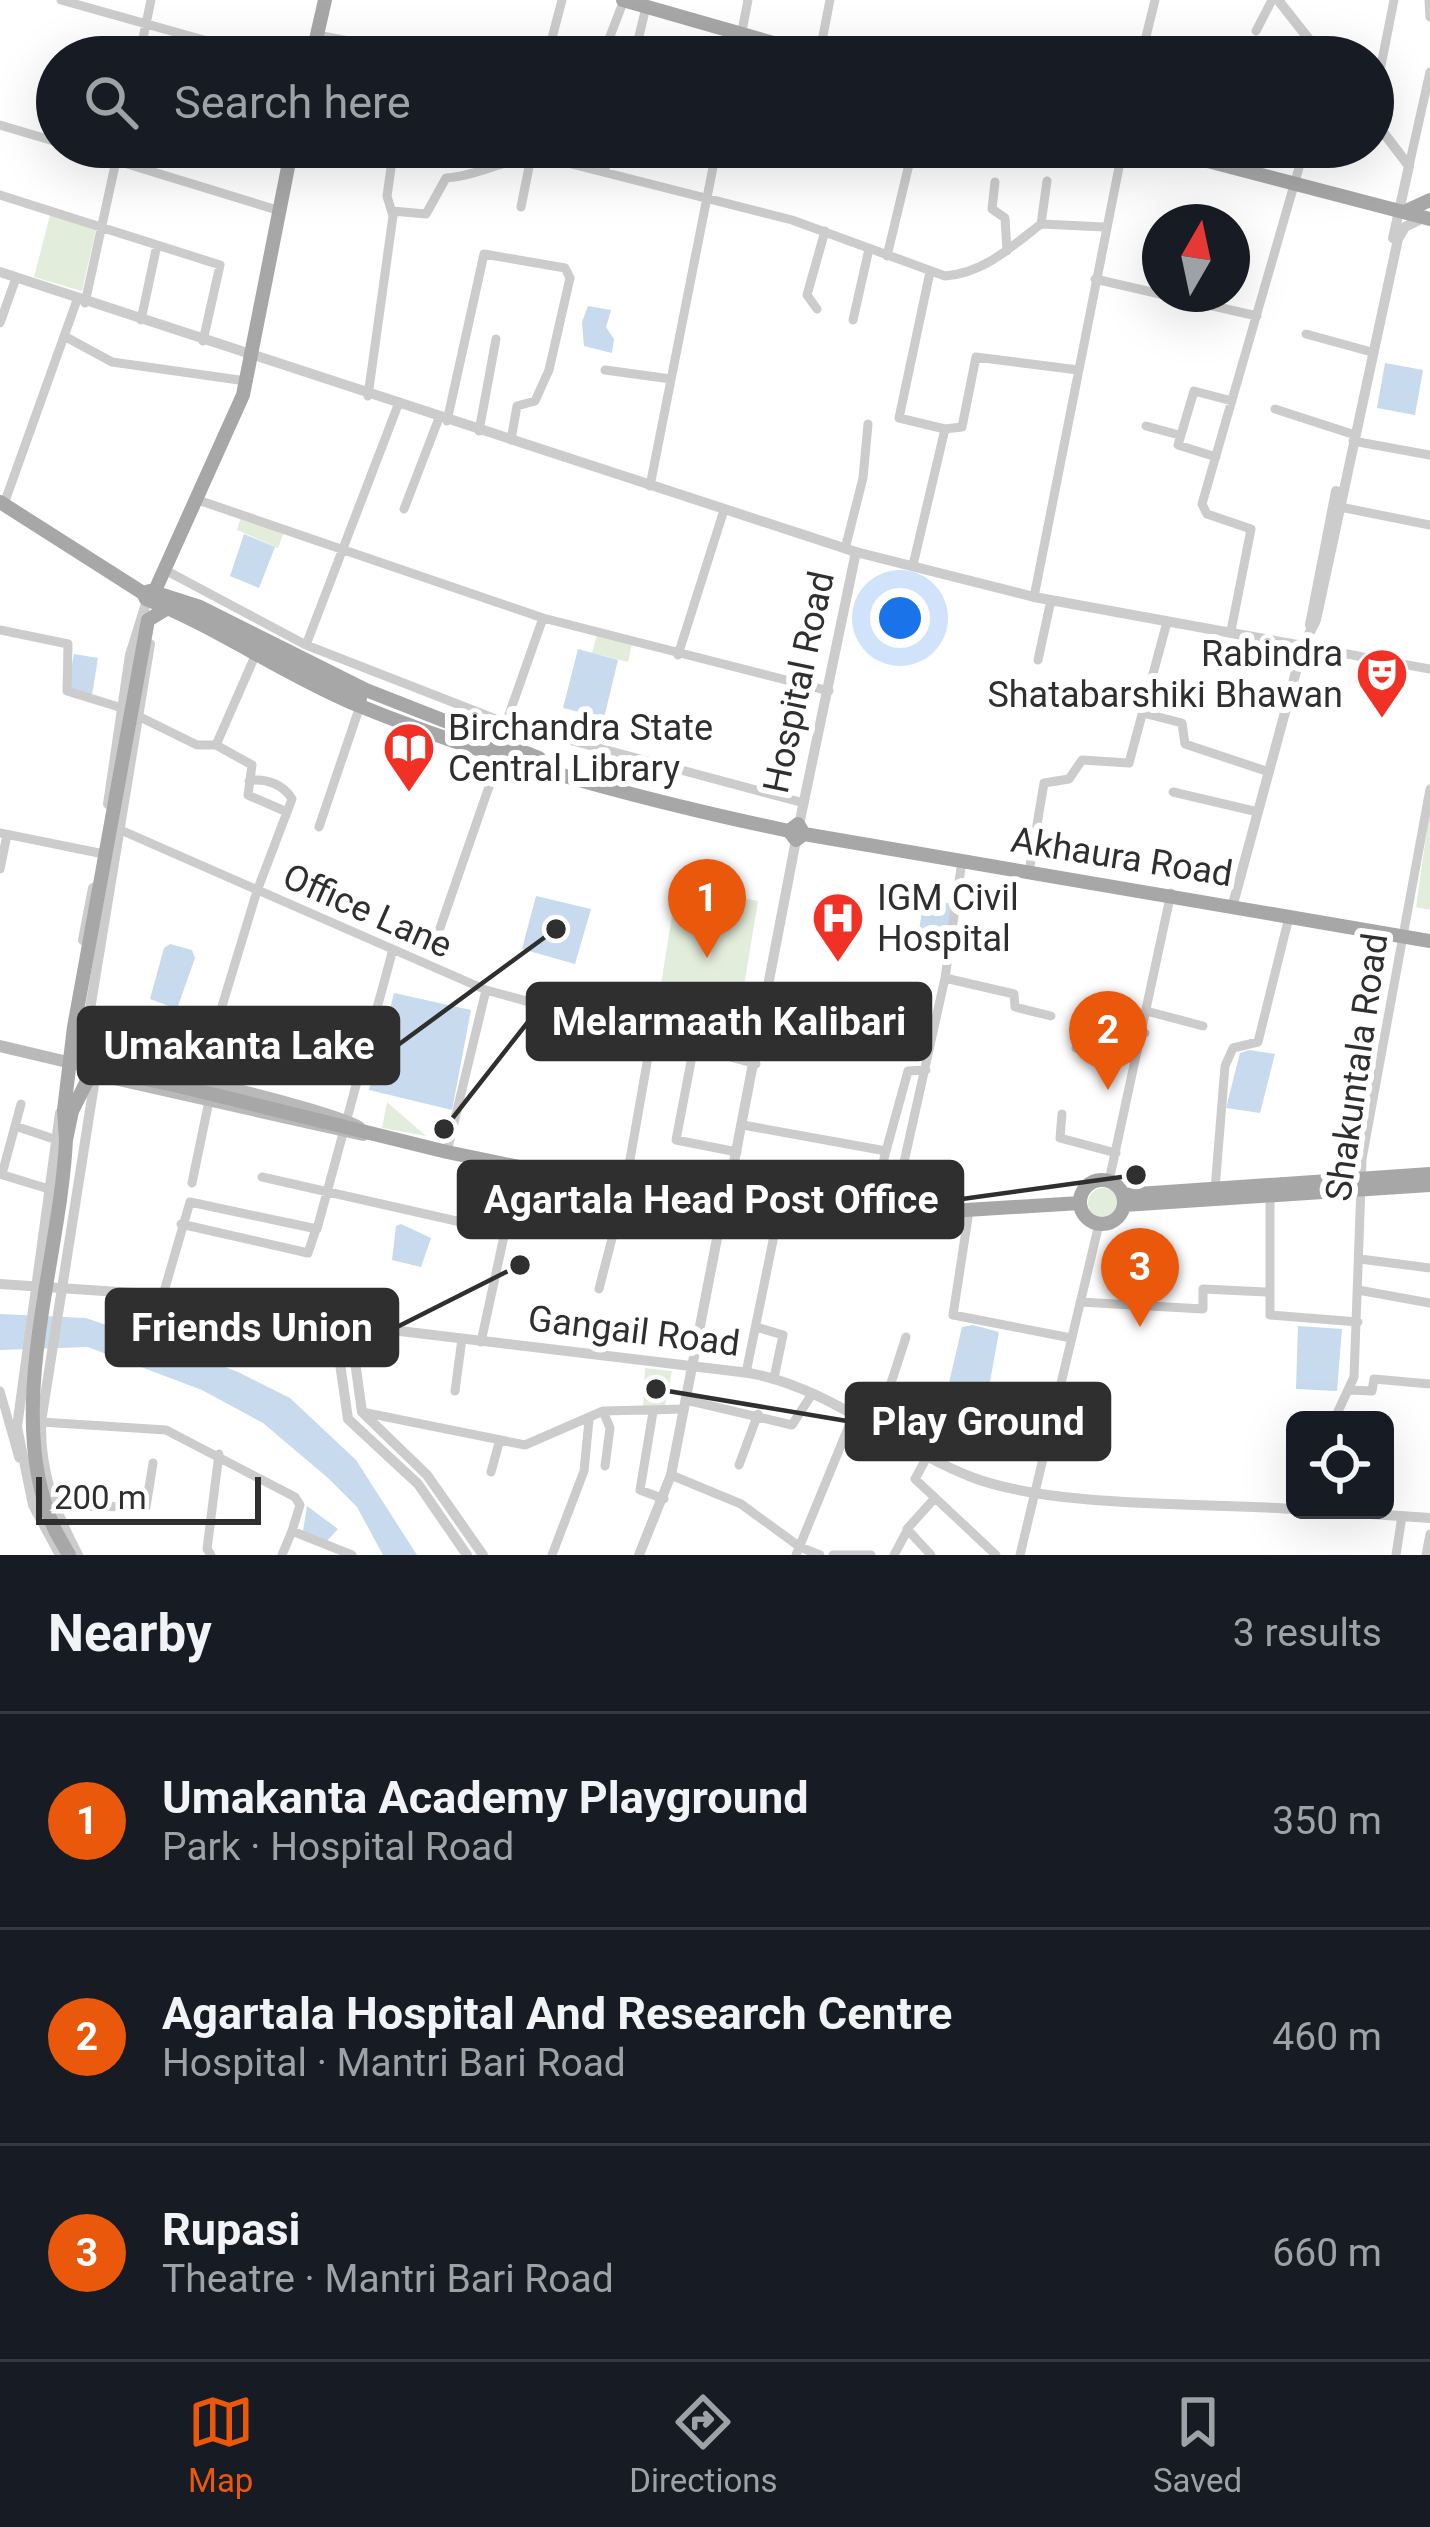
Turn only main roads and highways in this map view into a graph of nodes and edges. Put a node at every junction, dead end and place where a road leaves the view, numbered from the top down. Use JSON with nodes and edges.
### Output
{"nodes":[{"id":1,"x":325,"y":0,"type":"edge"},
{"id":2,"x":624,"y":0,"type":"edge"},
{"id":3,"x":317,"y":36,"type":"edge"},
{"id":4,"x":746,"y":36,"type":"edge"},
{"id":5,"x":287,"y":168,"type":"edge"},
{"id":6,"x":1235,"y":168,"type":"edge"},
{"id":7,"x":1429,"y":213,"type":"edge"},
{"id":8,"x":6,"y":498,"type":"edge"},
{"id":9,"x":152,"y":594,"type":"junction"},
{"id":10,"x":360,"y":702,"type":"junction"},
{"id":11,"x":576,"y":776,"type":"junction"},
{"id":12,"x":1430,"y":941,"type":"edge"},
{"id":13,"x":77,"y":1015,"type":"junction"},
{"id":14,"x":0,"y":1046,"type":"edge"},
{"id":15,"x":82,"y":1057,"type":"junction"},
{"id":16,"x":97,"y":1069,"type":"junction"},
{"id":17,"x":183,"y":1087,"type":"junction"},
{"id":18,"x":84,"y":1095,"type":"junction"},
{"id":19,"x":344,"y":1127,"type":"junction"},
{"id":20,"x":62,"y":1140,"type":"junction"},
{"id":21,"x":1430,"y":1174,"type":"edge"},
{"id":22,"x":1360,"y":1184,"type":"junction"},
{"id":23,"x":1430,"y":1185,"type":"edge"},
{"id":24,"x":1124,"y":1200,"type":"junction"},
{"id":25,"x":1080,"y":1203,"type":"junction"},
{"id":26,"x":64,"y":1555,"type":"edge"}],
"edges":[{"from":1,"to":3,"type":"main road"},
{"from":2,"to":4,"type":"main road"},
{"from":5,"to":9,"type":"main road"},
{"from":6,"to":7,"type":"main road"},
{"from":8,"to":9,"type":"main road","name":"Akhaura Road"},
{"from":9,"to":10,"type":"main road","name":"Akhaura Road"},
{"from":9,"to":11,"type":"main road","name":"Akhaura Road"},
{"from":10,"to":11,"type":"main road"},
{"from":10,"to":11,"type":"main road","name":"Akhaura Road"},
{"from":10,"to":13,"type":"main road","bridge":true},
{"from":11,"to":12,"type":"main road","name":"Akhaura Road"},
{"from":13,"to":15,"type":"main road","bridge":true},
{"from":13,"to":20,"type":"main road","bridge":true},
{"from":14,"to":16,"type":"main road"},
{"from":15,"to":17,"type":"main road","bridge":true},
{"from":15,"to":18,"type":"main road","bridge":true},
{"from":16,"to":19,"type":"main road"},
{"from":16,"to":19,"type":"main road"},
{"from":17,"to":18,"type":"main road","bridge":true},
{"from":17,"to":19,"type":"main road"},
{"from":18,"to":20,"type":"main road","bridge":true},
{"from":19,"to":25,"type":"main road"},
{"from":20,"to":26,"type":"main road","bridge":true},
{"from":21,"to":22,"type":"main road"},
{"from":22,"to":23,"type":"main road"},
{"from":22,"to":24,"type":"main road"},
{"from":22,"to":24,"type":"main road"},
{"from":24,"to":25,"type":"main road"},
{"from":24,"to":25,"type":"main road"}]}
